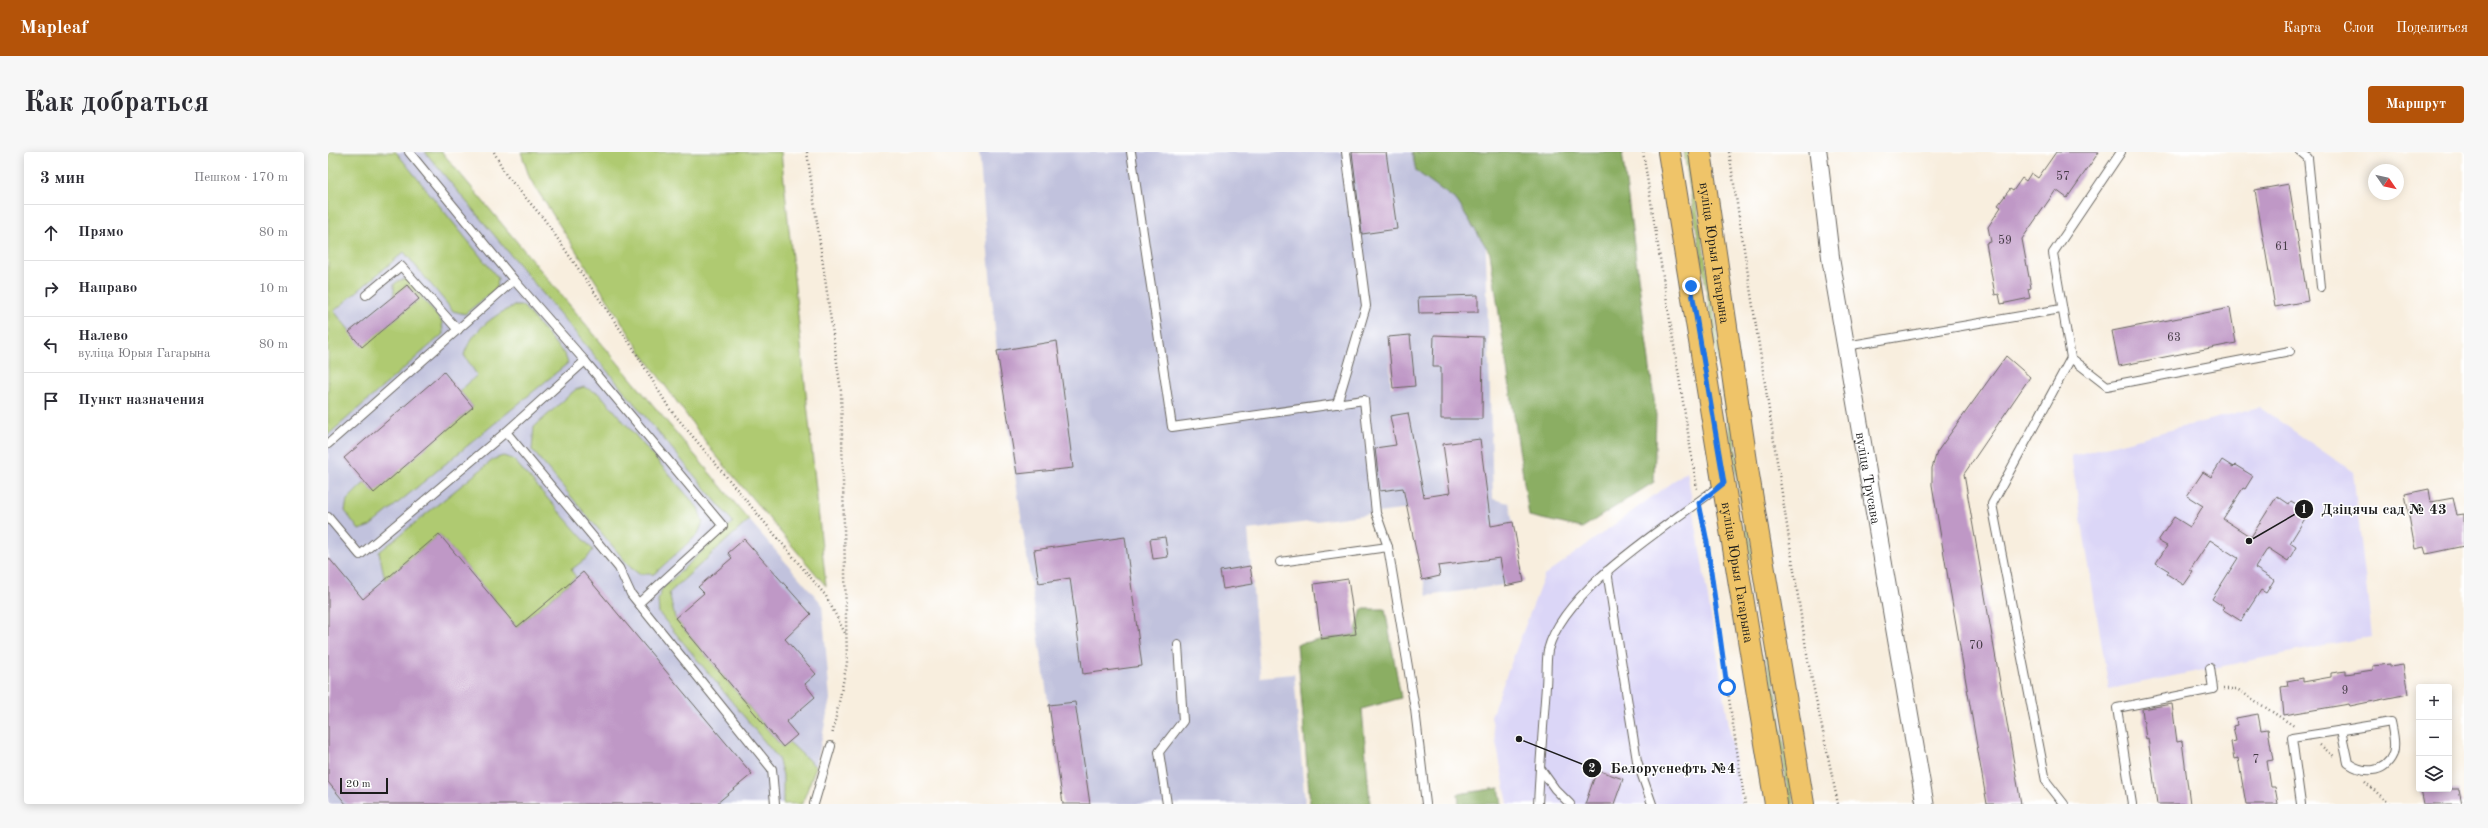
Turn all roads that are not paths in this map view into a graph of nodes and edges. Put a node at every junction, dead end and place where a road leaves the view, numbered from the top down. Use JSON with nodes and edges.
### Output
{"nodes":[{"id":1,"x":410,"y":152,"type":"edge"},
{"id":2,"x":1130,"y":152,"type":"edge"},
{"id":3,"x":1346,"y":152,"type":"edge"},
{"id":4,"x":1668,"y":152,"type":"edge"},
{"id":5,"x":1700,"y":152,"type":"edge"},
{"id":6,"x":1818,"y":152,"type":"edge"},
{"id":7,"x":2121,"y":152,"type":"edge"},
{"id":8,"x":2301,"y":152,"type":"edge"},
{"id":9,"x":514,"y":280,"type":"junction"},
{"id":10,"x":2321,"y":287,"type":"dead end"},
{"id":11,"x":366,"y":296,"type":"dead end"},
{"id":12,"x":2061,"y":310,"type":"junction"},
{"id":13,"x":458,"y":330,"type":"junction"},
{"id":14,"x":1846,"y":346,"type":"junction"},
{"id":15,"x":2290,"y":351,"type":"dead end"},
{"id":16,"x":2071,"y":358,"type":"junction"},
{"id":17,"x":585,"y":362,"type":"junction"},
{"id":18,"x":1337,"y":404,"type":"junction"},
{"id":19,"x":506,"y":432,"type":"junction"},
{"id":20,"x":328,"y":444,"type":"edge"},
{"id":21,"x":1724,"y":483,"type":"junction"},
{"id":22,"x":328,"y":517,"type":"edge"},
{"id":23,"x":1388,"y":547,"type":"junction"},
{"id":24,"x":1280,"y":562,"type":"dead end"},
{"id":25,"x":1607,"y":571,"type":"junction"},
{"id":26,"x":639,"y":603,"type":"junction"},
{"id":27,"x":1178,"y":645,"type":"dead end"},
{"id":28,"x":2210,"y":668,"type":"dead end"},
{"id":29,"x":2341,"y":730,"type":"junction"},
{"id":30,"x":830,"y":746,"type":"road end"},
{"id":31,"x":1540,"y":768,"type":"junction"},
{"id":32,"x":773,"y":803,"type":"edge"},
{"id":33,"x":814,"y":804,"type":"edge"},
{"id":34,"x":1167,"y":804,"type":"edge"},
{"id":35,"x":1426,"y":804,"type":"edge"},
{"id":36,"x":1538,"y":804,"type":"edge"},
{"id":37,"x":1570,"y":804,"type":"edge"},
{"id":38,"x":1652,"y":804,"type":"edge"},
{"id":39,"x":1776,"y":804,"type":"edge"},
{"id":40,"x":1803,"y":804,"type":"edge"},
{"id":41,"x":1925,"y":804,"type":"edge"},
{"id":42,"x":2064,"y":804,"type":"edge"},
{"id":43,"x":2132,"y":804,"type":"edge"},
{"id":44,"x":2301,"y":804,"type":"edge"}],
"edges":[{"from":1,"to":9,"type":"lane"},
{"from":2,"to":18,"type":"lane"},
{"from":3,"to":18,"type":"lane"},
{"from":4,"to":21,"type":"main road","name":"вуліца Юрыя Гагарына"},
{"from":5,"to":40,"type":"main road","name":"вуліца Юрыя Гагарына"},
{"from":6,"to":14,"type":"street","name":"вуліца Трусава"},
{"from":7,"to":12,"type":"lane"},
{"from":8,"to":10,"type":"lane"},
{"from":9,"to":13,"type":"lane"},
{"from":9,"to":17,"type":"lane"},
{"from":11,"to":13,"type":"lane"},
{"from":12,"to":14,"type":"lane"},
{"from":12,"to":16,"type":"lane"},
{"from":13,"to":20,"type":"lane"},
{"from":14,"to":41,"type":"street","name":"вуліца Трусава"},
{"from":15,"to":16,"type":"lane"},
{"from":16,"to":42,"type":"lane"},
{"from":17,"to":19,"type":"lane"},
{"from":17,"to":26,"type":"lane"},
{"from":18,"to":23,"type":"lane"},
{"from":19,"to":22,"type":"lane"},
{"from":19,"to":26,"type":"lane"},
{"from":21,"to":25,"type":"lane"},
{"from":21,"to":39,"type":"main road","name":"вуліца Юрыя Гагарына"},
{"from":23,"to":24,"type":"lane"},
{"from":23,"to":35,"type":"lane"},
{"from":25,"to":31,"type":"lane"},
{"from":25,"to":38,"type":"lane"},
{"from":26,"to":32,"type":"lane"},
{"from":27,"to":34,"type":"lane"},
{"from":28,"to":43,"type":"lane"},
{"from":29,"to":29,"type":"lane"},
{"from":29,"to":44,"type":"lane"},
{"from":30,"to":33,"type":"lane"},
{"from":31,"to":36,"type":"lane"},
{"from":31,"to":37,"type":"lane"}]}
